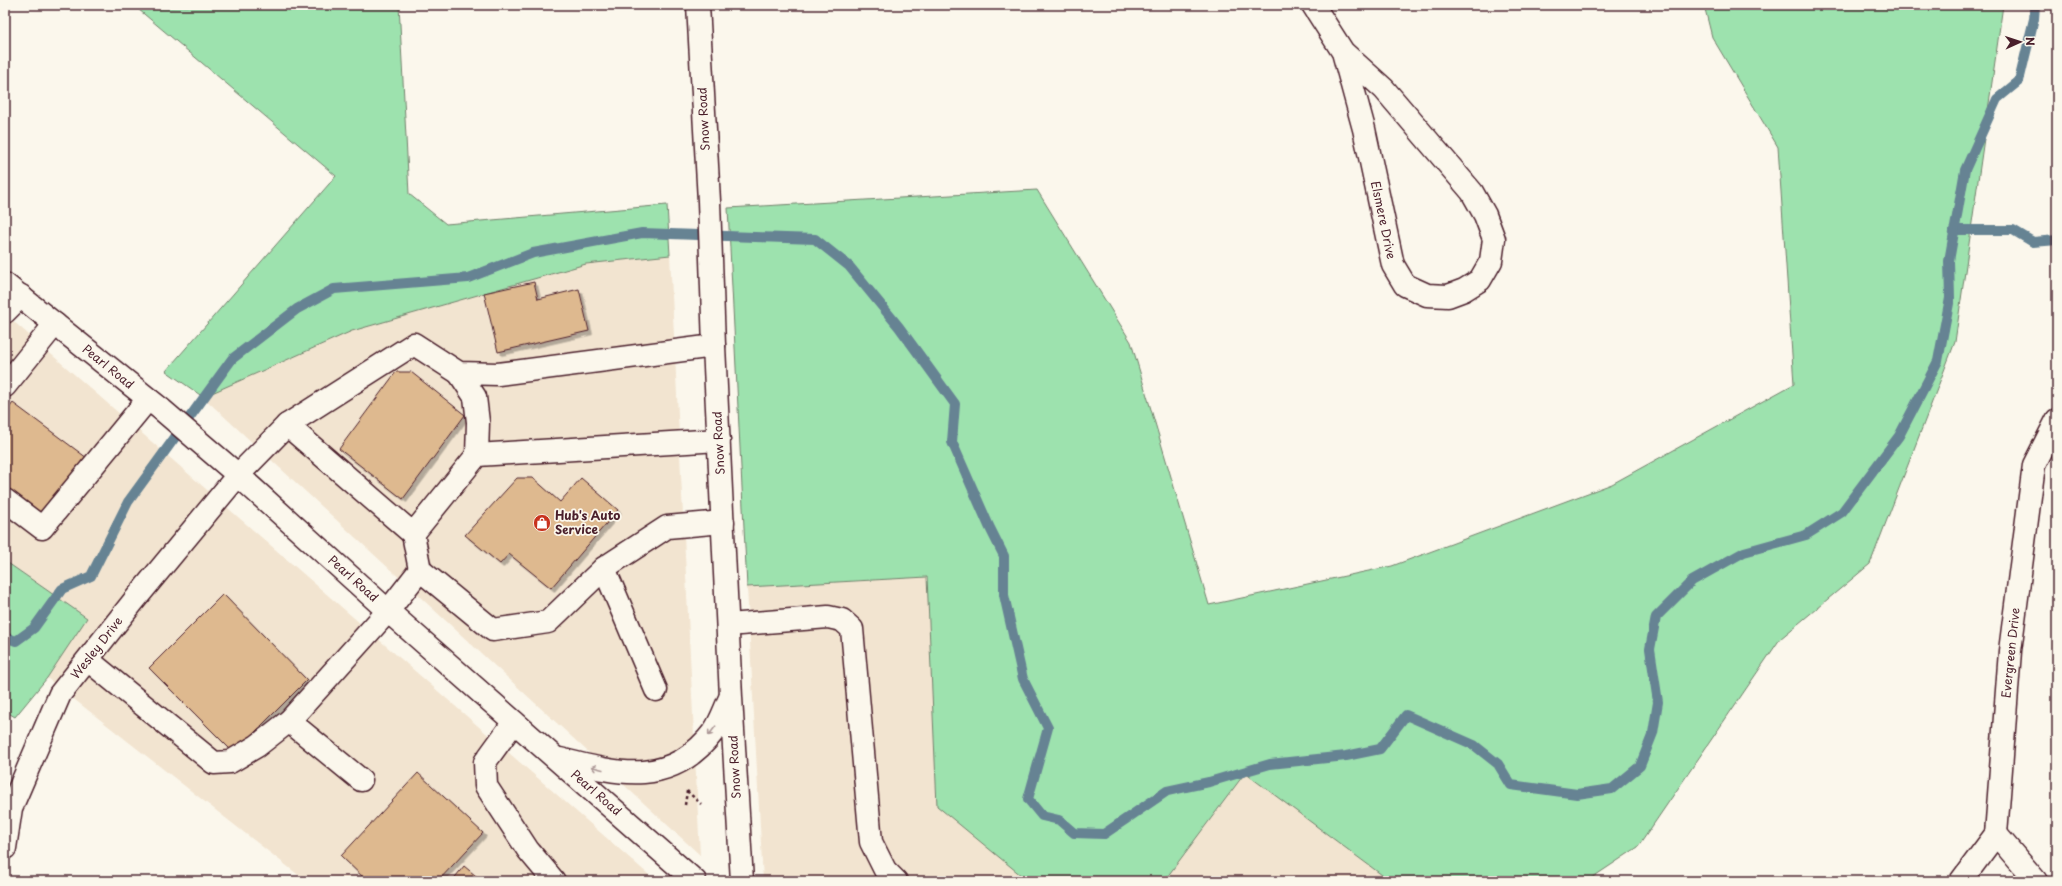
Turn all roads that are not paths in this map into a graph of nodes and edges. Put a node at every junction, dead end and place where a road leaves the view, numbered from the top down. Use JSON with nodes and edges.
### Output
{"nodes":[{"id":1,"x":698,"y":5,"type":"edge"},
{"id":2,"x":1313,"y":5,"type":"edge"},
{"id":3,"x":1343,"y":52,"type":"junction"},
{"id":4,"x":13,"y":290,"type":"edge"},
{"id":5,"x":5,"y":312,"type":"edge"},
{"id":6,"x":55,"y":324,"type":"junction"},
{"id":7,"x":714,"y":346,"type":"junction"},
{"id":8,"x":459,"y":373,"type":"junction"},
{"id":9,"x":5,"y":386,"type":"edge"},
{"id":10,"x":154,"y":404,"type":"junction"},
{"id":11,"x":2057,"y":420,"type":"edge"},
{"id":12,"x":287,"y":425,"type":"junction"},
{"id":13,"x":719,"y":440,"type":"junction"},
{"id":14,"x":477,"y":455,"type":"junction"},
{"id":15,"x":238,"y":475,"type":"junction"},
{"id":16,"x":5,"y":500,"type":"edge"},
{"id":17,"x":723,"y":522,"type":"junction"},
{"id":18,"x":414,"y":534,"type":"junction"},
{"id":19,"x":604,"y":568,"type":"junction"},
{"id":20,"x":420,"y":570,"type":"junction"},
{"id":21,"x":388,"y":611,"type":"junction"},
{"id":22,"x":728,"y":625,"type":"junction"},
{"id":23,"x":88,"y":660,"type":"junction"},
{"id":24,"x":656,"y":690,"type":"dead end"},
{"id":25,"x":731,"y":697,"type":"junction"},
{"id":26,"x":288,"y":721,"type":"junction"},
{"id":27,"x":514,"y":722,"type":"junction"},
{"id":28,"x":556,"y":758,"type":"junction"},
{"id":29,"x":361,"y":780,"type":"dead end"},
{"id":30,"x":1996,"y":834,"type":"junction"},
{"id":31,"x":5,"y":848,"type":"edge"},
{"id":32,"x":554,"y":881,"type":"edge"},
{"id":33,"x":695,"y":881,"type":"edge"},
{"id":34,"x":742,"y":881,"type":"edge"},
{"id":35,"x":896,"y":881,"type":"edge"},
{"id":36,"x":1961,"y":881,"type":"edge"},
{"id":37,"x":2036,"y":881,"type":"edge"}],
"edges":[{"from":1,"to":7,"type":"main road","name":"Snow Road"},
{"from":2,"to":3,"type":"main road","name":"Elsmere Drive"},
{"from":3,"to":3,"type":"main road","name":"Elsmere Drive"},
{"from":4,"to":5,"type":"main road"},
{"from":4,"to":6,"type":"main road","name":"Pearl Road"},
{"from":6,"to":9,"type":"main road"},
{"from":6,"to":10,"type":"main road","name":"Pearl Road"},
{"from":7,"to":8,"type":"main road"},
{"from":7,"to":13,"type":"main road","name":"Snow Road"},
{"from":8,"to":12,"type":"main road","name":"Wesley Drive"},
{"from":8,"to":14,"type":"main road"},
{"from":10,"to":15,"type":"main road","name":"Pearl Road"},
{"from":10,"to":16,"type":"main road"},
{"from":11,"to":30,"type":"main road","name":"Evergreen Drive"},
{"from":12,"to":15,"type":"main road","name":"Wesley Drive"},
{"from":12,"to":18,"type":"main road"},
{"from":13,"to":14,"type":"main road"},
{"from":13,"to":17,"type":"main road","name":"Snow Road"},
{"from":14,"to":18,"type":"main road"},
{"from":15,"to":21,"type":"main road","name":"Pearl Road"},
{"from":15,"to":23,"type":"main road","name":"Wesley Drive"},
{"from":17,"to":19,"type":"main road"},
{"from":17,"to":22,"type":"main road","name":"Snow Road"},
{"from":18,"to":20,"type":"main road"},
{"from":19,"to":20,"type":"main road"},
{"from":19,"to":24,"type":"main road"},
{"from":20,"to":21,"type":"main road"},
{"from":21,"to":26,"type":"main road"},
{"from":21,"to":27,"type":"main road","name":"Pearl Road"},
{"from":22,"to":25,"type":"main road","name":"Snow Road"},
{"from":22,"to":35,"type":"main road"},
{"from":23,"to":26,"type":"main road"},
{"from":23,"to":31,"type":"main road","name":"Wesley Drive"},
{"from":25,"to":28,"type":"main road","one_way":true},
{"from":25,"to":34,"type":"main road","name":"Snow Road"},
{"from":26,"to":29,"type":"main road"},
{"from":27,"to":28,"type":"main road","name":"Pearl Road"},
{"from":27,"to":32,"type":"main road"},
{"from":28,"to":33,"type":"main road","name":"Pearl Road"},
{"from":30,"to":36,"type":"main road"},
{"from":30,"to":37,"type":"main road"}]}
